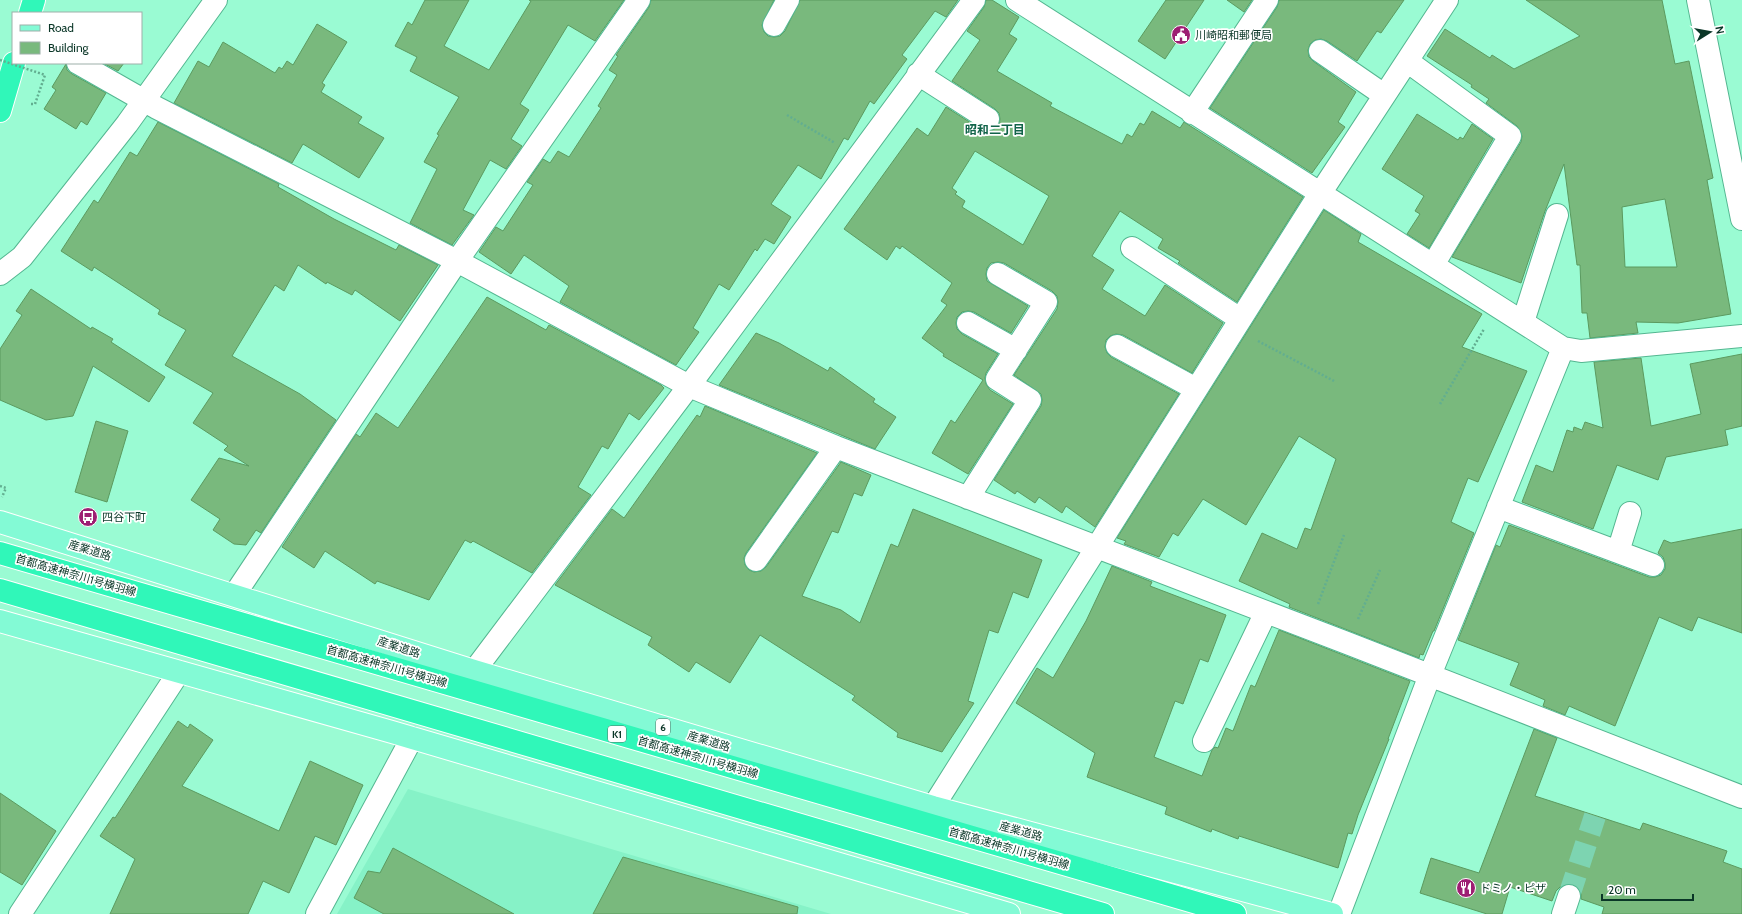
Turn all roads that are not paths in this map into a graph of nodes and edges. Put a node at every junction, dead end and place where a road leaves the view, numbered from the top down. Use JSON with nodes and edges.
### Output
{"nodes":[{"id":1,"x":34,"y":0,"type":"edge"},
{"id":2,"x":216,"y":0,"type":"edge"},
{"id":3,"x":639,"y":0,"type":"edge"},
{"id":4,"x":788,"y":0,"type":"edge"},
{"id":5,"x":974,"y":0,"type":"edge"},
{"id":6,"x":1017,"y":0,"type":"edge"},
{"id":7,"x":1267,"y":0,"type":"edge"},
{"id":8,"x":1447,"y":0,"type":"edge"},
{"id":9,"x":1698,"y":0,"type":"edge"},
{"id":10,"x":30,"y":12,"type":"edge"},
{"id":11,"x":774,"y":25,"type":"dead end"},
{"id":12,"x":1320,"y":51,"type":"dead end"},
{"id":13,"x":1407,"y":61,"type":"junction"},
{"id":14,"x":14,"y":64,"type":"edge"},
{"id":15,"x":80,"y":64,"type":"edge"},
{"id":16,"x":918,"y":74,"type":"junction"},
{"id":17,"x":1384,"y":95,"type":"junction"},
{"id":18,"x":144,"y":100,"type":"junction"},
{"id":19,"x":0,"y":111,"type":"edge"},
{"id":20,"x":1192,"y":112,"type":"junction"},
{"id":21,"x":988,"y":119,"type":"dead end"},
{"id":22,"x":1320,"y":193,"type":"junction"},
{"id":23,"x":1557,"y":215,"type":"dead end"},
{"id":24,"x":1742,"y":219,"type":"edge"},
{"id":25,"x":1132,"y":248,"type":"dead end"},
{"id":26,"x":457,"y":261,"type":"junction"},
{"id":27,"x":1433,"y":265,"type":"junction"},
{"id":28,"x":0,"y":274,"type":"edge"},
{"id":29,"x":998,"y":274,"type":"dead end"},
{"id":30,"x":1523,"y":322,"type":"junction"},
{"id":31,"x":968,"y":323,"type":"dead end"},
{"id":32,"x":1237,"y":323,"type":"junction"},
{"id":33,"x":1742,"y":336,"type":"edge"},
{"id":34,"x":1117,"y":346,"type":"dead end"},
{"id":35,"x":1563,"y":348,"type":"junction"},
{"id":36,"x":1016,"y":350,"type":"junction"},
{"id":37,"x":689,"y":386,"type":"junction"},
{"id":38,"x":1196,"y":389,"type":"junction"},
{"id":39,"x":836,"y":448,"type":"junction"},
{"id":40,"x":968,"y":498,"type":"junction"},
{"id":41,"x":1498,"y":507,"type":"junction"},
{"id":42,"x":1630,"y":513,"type":"dead end"},
{"id":43,"x":0,"y":522,"type":"edge"},
{"id":44,"x":1097,"y":547,"type":"junction"},
{"id":45,"x":1618,"y":552,"type":"junction"},
{"id":46,"x":0,"y":553,"type":"edge"},
{"id":47,"x":756,"y":560,"type":"dead end"},
{"id":48,"x":1653,"y":565,"type":"dead end"},
{"id":49,"x":0,"y":590,"type":"edge"},
{"id":50,"x":235,"y":594,"type":"junction"},
{"id":51,"x":1266,"y":612,"type":"junction"},
{"id":52,"x":0,"y":621,"type":"edge"},
{"id":53,"x":474,"y":671,"type":"junction"},
{"id":54,"x":179,"y":672,"type":"junction"},
{"id":55,"x":1430,"y":675,"type":"junction"},
{"id":56,"x":412,"y":738,"type":"junction"},
{"id":57,"x":1204,"y":742,"type":"dead end"},
{"id":58,"x":1742,"y":797,"type":"edge"},
{"id":59,"x":933,"y":808,"type":"junction"},
{"id":60,"x":20,"y":914,"type":"edge"},
{"id":61,"x":317,"y":914,"type":"edge"},
{"id":62,"x":1009,"y":914,"type":"edge"},
{"id":63,"x":1103,"y":914,"type":"edge"},
{"id":64,"x":1235,"y":914,"type":"edge"},
{"id":65,"x":1332,"y":914,"type":"edge"},
{"id":66,"x":1339,"y":914,"type":"edge"}],
"edges":[{"from":1,"to":10,"type":"highway"},
{"from":2,"to":18,"type":"street"},
{"from":3,"to":26,"type":"street"},
{"from":4,"to":11,"type":"street"},
{"from":5,"to":16,"type":"street"},
{"from":6,"to":20,"type":"street"},
{"from":7,"to":20,"type":"street"},
{"from":8,"to":13,"type":"street"},
{"from":9,"to":24,"type":"street"},
{"from":12,"to":17,"type":"street"},
{"from":13,"to":17,"type":"street"},
{"from":13,"to":27,"type":"street"},
{"from":14,"to":19,"type":"highway"},
{"from":15,"to":18,"type":"street"},
{"from":16,"to":21,"type":"street"},
{"from":16,"to":37,"type":"street"},
{"from":17,"to":22,"type":"street"},
{"from":18,"to":26,"type":"street"},
{"from":18,"to":28,"type":"street"},
{"from":20,"to":22,"type":"street"},
{"from":22,"to":27,"type":"street"},
{"from":22,"to":32,"type":"street"},
{"from":23,"to":30,"type":"street"},
{"from":25,"to":32,"type":"street"},
{"from":26,"to":37,"type":"street"},
{"from":26,"to":50,"type":"street"},
{"from":27,"to":30,"type":"street"},
{"from":29,"to":36,"type":"street"},
{"from":30,"to":35,"type":"street"},
{"from":31,"to":36,"type":"street"},
{"from":32,"to":38,"type":"street"},
{"from":33,"to":35,"type":"street"},
{"from":34,"to":38,"type":"street"},
{"from":35,"to":41,"type":"street"},
{"from":36,"to":40,"type":"street"},
{"from":37,"to":39,"type":"street"},
{"from":37,"to":53,"type":"street"},
{"from":38,"to":44,"type":"street"},
{"from":39,"to":40,"type":"street"},
{"from":39,"to":47,"type":"street"},
{"from":40,"to":44,"type":"street"},
{"from":41,"to":45,"type":"street"},
{"from":41,"to":55,"type":"street"},
{"from":42,"to":45,"type":"street"},
{"from":43,"to":50,"type":"main road","name":"産業道路","number":"6"},
{"from":44,"to":51,"type":"street"},
{"from":44,"to":59,"type":"street"},
{"from":45,"to":48,"type":"street"},
{"from":46,"to":64,"type":"highway","name":"首都高速神奈川1号横羽線","number":"K1"},
{"from":49,"to":63,"type":"highway"},
{"from":50,"to":53,"type":"main road","name":"産業道路","number":"6"},
{"from":51,"to":55,"type":"street"},
{"from":51,"to":57,"type":"street"},
{"from":52,"to":54,"type":"main road"},
{"from":53,"to":59,"type":"main road","name":"産業道路","number":"6"},
{"from":54,"to":56,"type":"main road"},
{"from":54,"to":60,"type":"street"},
{"from":55,"to":58,"type":"street"},
{"from":55,"to":66,"type":"street"},
{"from":56,"to":61,"type":"street"},
{"from":56,"to":62,"type":"main road"},
{"from":59,"to":65,"type":"main road","name":"産業道路","number":"6"}]}
